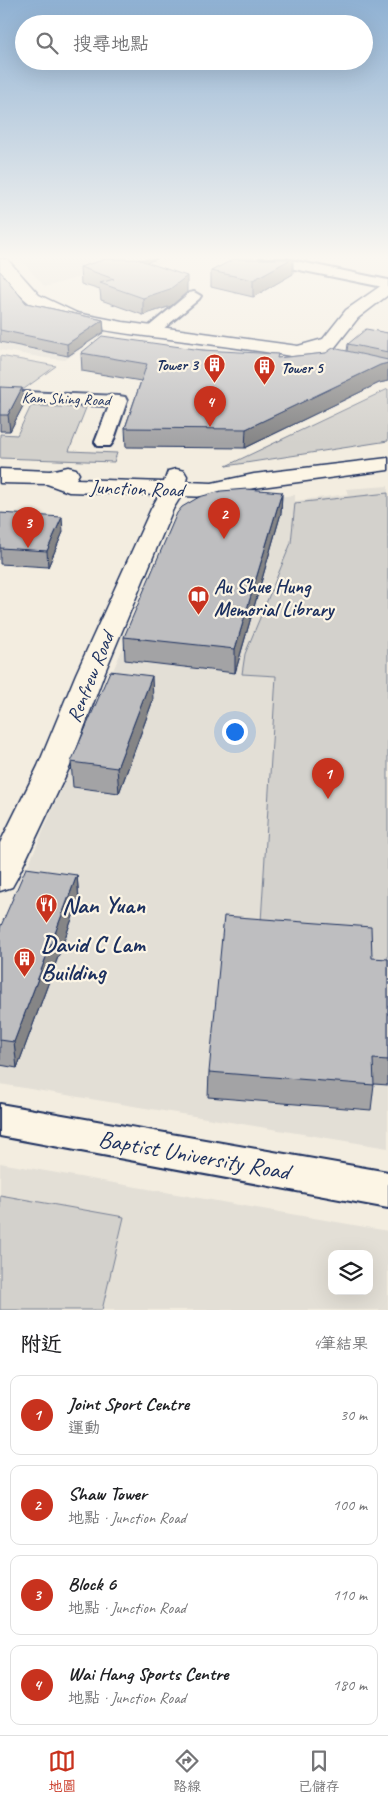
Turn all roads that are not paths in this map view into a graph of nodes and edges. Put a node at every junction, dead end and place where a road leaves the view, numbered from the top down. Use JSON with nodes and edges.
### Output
{"nodes":[{"id":1,"x":90,"y":320,"type":"edge"},
{"id":2,"x":165,"y":320,"type":"edge"},
{"id":3,"x":347,"y":320,"type":"edge"},
{"id":4,"x":152,"y":331,"type":"junction"},
{"id":5,"x":328,"y":343,"type":"junction"},
{"id":6,"x":294,"y":351,"type":"junction"},
{"id":7,"x":344,"y":358,"type":"junction"},
{"id":8,"x":388,"y":370,"type":"edge"},
{"id":9,"x":0,"y":396,"type":"edge"},
{"id":10,"x":104,"y":442,"type":"dead end"},
{"id":11,"x":388,"y":464,"type":"edge"},
{"id":12,"x":0,"y":476,"type":"edge"},
{"id":13,"x":175,"y":483,"type":"junction"},
{"id":14,"x":0,"y":878,"type":"edge"},
{"id":15,"x":0,"y":1120,"type":"edge"},
{"id":16,"x":388,"y":1190,"type":"edge"}],
"edges":[{"from":1,"to":4,"type":"street"},
{"from":2,"to":4,"type":"street"},
{"from":3,"to":5,"type":"street"},
{"from":4,"to":6,"type":"street"},
{"from":5,"to":6,"type":"street"},
{"from":5,"to":7,"type":"street"},
{"from":6,"to":7,"type":"street"},
{"from":7,"to":8,"type":"street"},
{"from":9,"to":10,"type":"street","name":"Kam Shing Road"},
{"from":11,"to":13,"type":"street","name":"Junction Road"},
{"from":12,"to":13,"type":"street","name":"Junction Road"},
{"from":13,"to":14,"type":"street","name":"Renfrew Road"},
{"from":15,"to":16,"type":"street","name":"Baptist University Road"}]}
